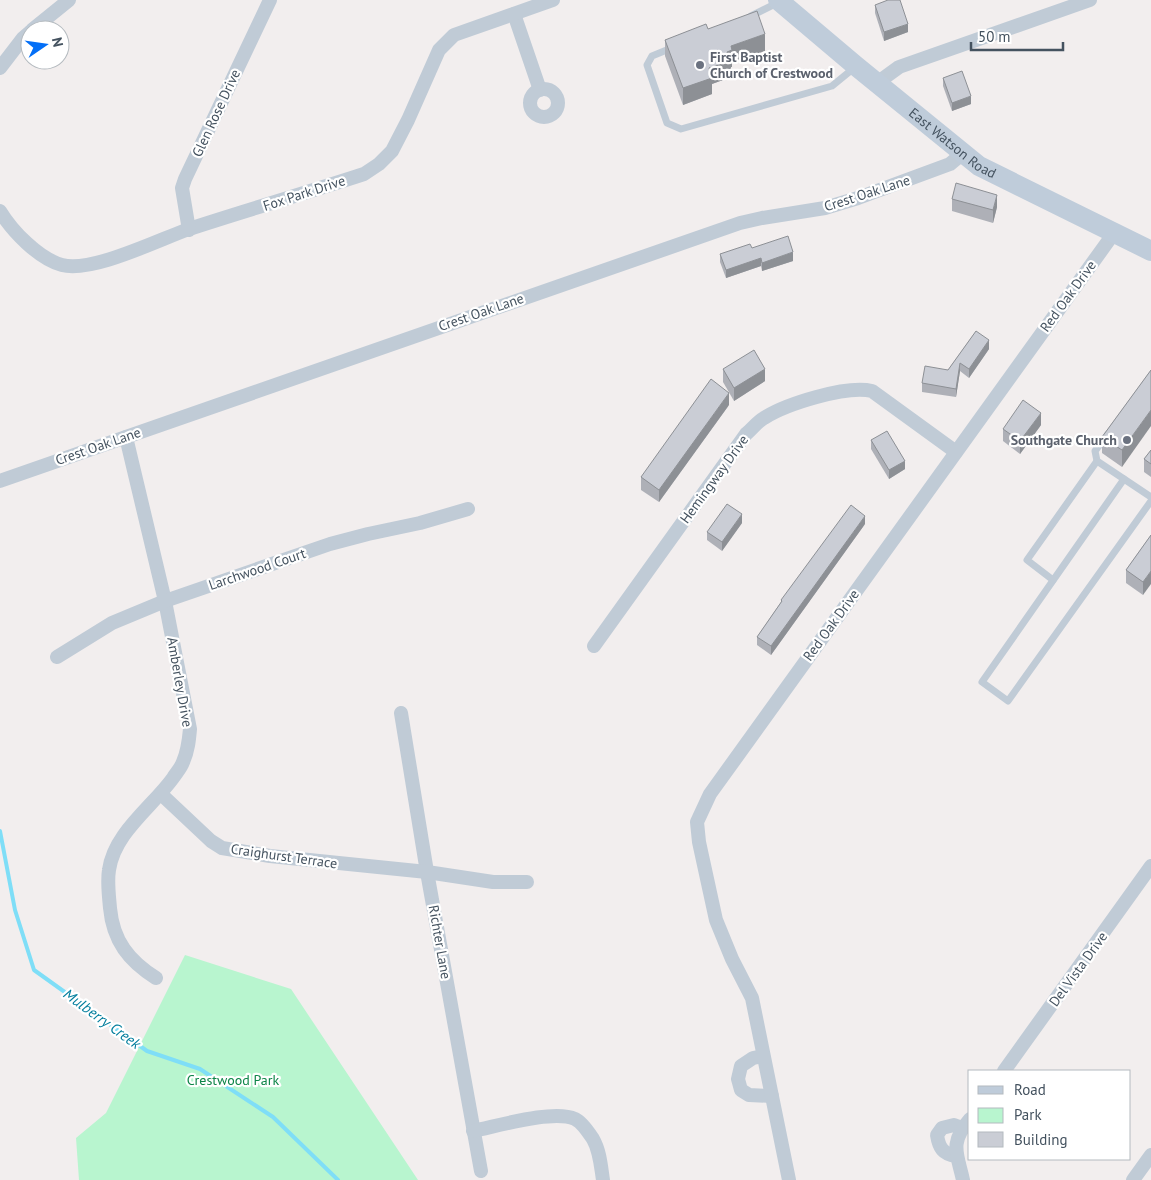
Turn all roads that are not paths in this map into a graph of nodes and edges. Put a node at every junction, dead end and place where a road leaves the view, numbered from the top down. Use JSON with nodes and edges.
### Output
{"nodes":[{"id":1,"x":69,"y":0,"type":"edge"},
{"id":2,"x":270,"y":0,"type":"edge"},
{"id":3,"x":553,"y":0,"type":"edge"},
{"id":4,"x":1090,"y":0,"type":"edge"},
{"id":5,"x":779,"y":1,"type":"edge"},
{"id":6,"x":514,"y":14,"type":"junction"},
{"id":7,"x":748,"y":18,"type":"edge"},
{"id":8,"x":44,"y":20,"type":"edge"},
{"id":9,"x":20,"y":42,"type":"edge"},
{"id":10,"x":678,"y":46,"type":"edge"},
{"id":11,"x":856,"y":66,"type":"junction"},
{"id":12,"x":0,"y":68,"type":"edge"},
{"id":13,"x":877,"y":83,"type":"junction"},
{"id":14,"x":540,"y":90,"type":"dead end"},
{"id":15,"x":962,"y":154,"type":"junction"},
{"id":16,"x":0,"y":211,"type":"edge"},
{"id":17,"x":188,"y":230,"type":"junction"},
{"id":18,"x":1114,"y":233,"type":"junction"},
{"id":19,"x":1151,"y":251,"type":"edge"},
{"id":20,"x":1112,"y":428,"type":"edge"},
{"id":21,"x":126,"y":437,"type":"junction"},
{"id":22,"x":956,"y":452,"type":"junction"},
{"id":23,"x":1097,"y":461,"type":"junction"},
{"id":24,"x":1124,"y":479,"type":"junction"},
{"id":25,"x":0,"y":481,"type":"edge"},
{"id":26,"x":1151,"y":496,"type":"edge"},
{"id":27,"x":1151,"y":501,"type":"edge"},
{"id":28,"x":468,"y":509,"type":"dead end"},
{"id":29,"x":1053,"y":580,"type":"junction"},
{"id":30,"x":165,"y":601,"type":"junction"},
{"id":31,"x":594,"y":646,"type":"dead end"},
{"id":32,"x":57,"y":657,"type":"dead end"},
{"id":33,"x":401,"y":713,"type":"dead end"},
{"id":34,"x":161,"y":794,"type":"junction"},
{"id":35,"x":1151,"y":866,"type":"edge"},
{"id":36,"x":427,"y":872,"type":"junction"},
{"id":37,"x":527,"y":882,"type":"dead end"},
{"id":38,"x":156,"y":978,"type":"dead end"},
{"id":39,"x":763,"y":1056,"type":"junction"},
{"id":40,"x":1005,"y":1070,"type":"edge"},
{"id":41,"x":772,"y":1096,"type":"junction"},
{"id":42,"x":966,"y":1124,"type":"edge"},
{"id":43,"x":474,"y":1131,"type":"junction"},
{"id":44,"x":1151,"y":1155,"type":"edge"},
{"id":45,"x":956,"y":1156,"type":"junction"},
{"id":46,"x":481,"y":1171,"type":"dead end"},
{"id":47,"x":603,"y":1180,"type":"edge"},
{"id":48,"x":789,"y":1180,"type":"edge"},
{"id":49,"x":963,"y":1180,"type":"edge"},
{"id":50,"x":1133,"y":1180,"type":"edge"}],
"edges":[{"from":1,"to":8,"type":"street"},
{"from":2,"to":17,"type":"street","name":"Glen Rose Drive"},
{"from":3,"to":6,"type":"street","name":"Fox Park Drive"},
{"from":4,"to":13,"type":"street"},
{"from":5,"to":7,"type":"lane"},
{"from":5,"to":11,"type":"street","name":"East Watson Road"},
{"from":6,"to":14,"type":"street"},
{"from":6,"to":17,"type":"street","name":"Fox Park Drive"},
{"from":9,"to":12,"type":"street"},
{"from":10,"to":11,"type":"lane"},
{"from":11,"to":13,"type":"street","name":"East Watson Road"},
{"from":13,"to":15,"type":"street","name":"East Watson Road"},
{"from":15,"to":18,"type":"street","name":"East Watson Road"},
{"from":15,"to":21,"type":"street","name":"Crest Oak Lane"},
{"from":16,"to":17,"type":"street","name":"Fox Park Drive"},
{"from":18,"to":19,"type":"street","name":"East Watson Road"},
{"from":18,"to":22,"type":"street","name":"Red Oak Drive"},
{"from":20,"to":23,"type":"lane"},
{"from":21,"to":25,"type":"street","name":"Crest Oak Lane"},
{"from":21,"to":30,"type":"street","name":"Amberley Drive"},
{"from":22,"to":31,"type":"street","name":"Hemingway Drive"},
{"from":22,"to":39,"type":"street","name":"Red Oak Drive"},
{"from":23,"to":24,"type":"lane"},
{"from":23,"to":29,"type":"lane"},
{"from":24,"to":26,"type":"lane"},
{"from":24,"to":29,"type":"lane"},
{"from":27,"to":29,"type":"lane"},
{"from":28,"to":30,"type":"street","name":"Larchwood Court"},
{"from":30,"to":32,"type":"street","name":"Larchwood Court"},
{"from":30,"to":34,"type":"street","name":"Amberley Drive"},
{"from":33,"to":36,"type":"street","name":"Richter Lane"},
{"from":34,"to":36,"type":"street","name":"Craighurst Terrace"},
{"from":34,"to":38,"type":"street","name":"Amberley Drive"},
{"from":35,"to":40,"type":"street","name":"Del Vista Drive"},
{"from":36,"to":37,"type":"street","name":"Craighurst Terrace"},
{"from":36,"to":43,"type":"street","name":"Richter Lane"},
{"from":39,"to":41,"type":"street","name":"Red Oak Drive"},
{"from":39,"to":41,"type":"street"},
{"from":41,"to":48,"type":"street","name":"Red Oak Drive"},
{"from":42,"to":45,"type":"street"},
{"from":42,"to":45,"type":"street"},
{"from":43,"to":46,"type":"street","name":"Richter Lane"},
{"from":43,"to":47,"type":"street"},
{"from":44,"to":50,"type":"street"},
{"from":45,"to":49,"type":"street"}]}
